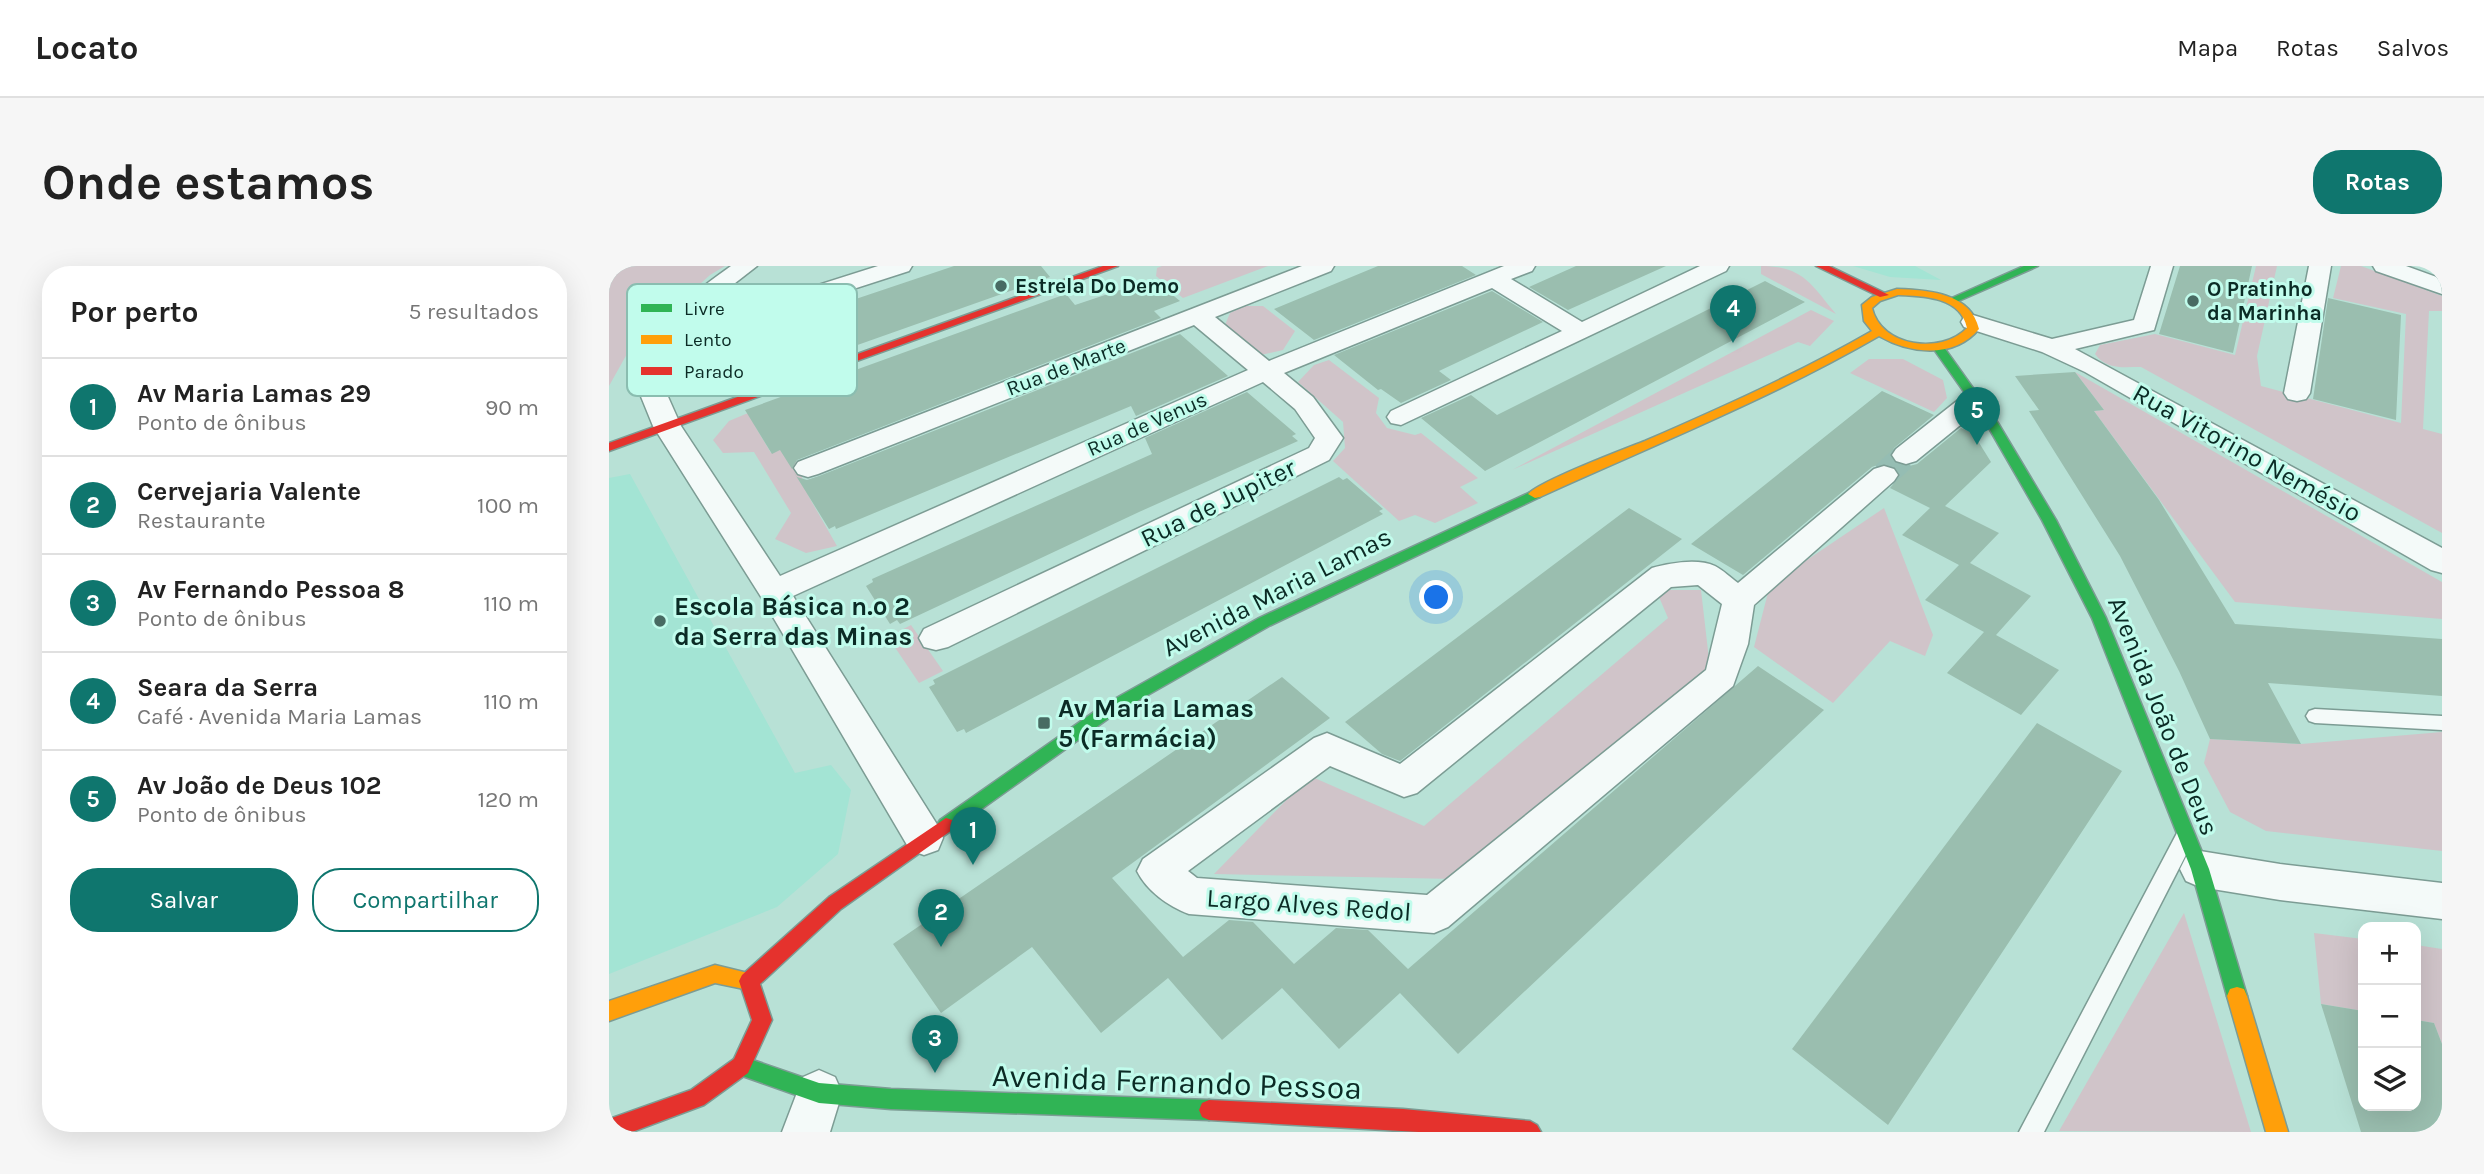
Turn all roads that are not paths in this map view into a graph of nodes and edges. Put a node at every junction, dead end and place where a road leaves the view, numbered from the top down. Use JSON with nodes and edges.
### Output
{"nodes":[{"id":1,"x":746,"y":266,"type":"edge"},
{"id":2,"x":901,"y":266,"type":"edge"},
{"id":3,"x":1113,"y":266,"type":"edge"},
{"id":4,"x":1323,"y":266,"type":"edge"},
{"id":5,"x":1524,"y":266,"type":"edge"},
{"id":6,"x":1718,"y":266,"type":"edge"},
{"id":7,"x":1821,"y":266,"type":"edge"},
{"id":8,"x":2033,"y":266,"type":"edge"},
{"id":9,"x":2162,"y":266,"type":"edge"},
{"id":10,"x":2320,"y":266,"type":"edge"},
{"id":11,"x":2384,"y":266,"type":"edge"},
{"id":12,"x":1494,"y":279,"type":"junction"},
{"id":13,"x":721,"y":284,"type":"edge"},
{"id":14,"x":845,"y":284,"type":"edge"},
{"id":15,"x":2442,"y":287,"type":"edge"},
{"id":16,"x":1884,"y":295,"type":"junction"},
{"id":17,"x":1950,"y":301,"type":"junction"},
{"id":18,"x":1197,"y":315,"type":"junction"},
{"id":19,"x":1973,"y":323,"type":"junction"},
{"id":20,"x":1580,"y":331,"type":"junction"},
{"id":21,"x":1878,"y":332,"type":"junction"},
{"id":22,"x":2051,"y":347,"type":"junction"},
{"id":23,"x":1939,"y":348,"type":"junction"},
{"id":24,"x":857,"y":358,"type":"edge"},
{"id":25,"x":1264,"y":372,"type":"junction"},
{"id":26,"x":2297,"y":393,"type":"dead end"},
{"id":27,"x":654,"y":396,"type":"edge"},
{"id":28,"x":751,"y":396,"type":"edge"},
{"id":29,"x":1976,"y":399,"type":"junction"},
{"id":30,"x":1401,"y":417,"type":"dead end"},
{"id":31,"x":667,"y":426,"type":"junction"},
{"id":32,"x":609,"y":447,"type":"edge"},
{"id":33,"x":809,"y":468,"type":"dead end"},
{"id":34,"x":2442,"y":562,"type":"edge"},
{"id":35,"x":774,"y":592,"type":"junction"},
{"id":36,"x":1739,"y":600,"type":"junction"},
{"id":37,"x":936,"y":638,"type":"dead end"},
{"id":38,"x":2315,"y":716,"type":"dead end"},
{"id":39,"x":2442,"y":723,"type":"edge"},
{"id":40,"x":924,"y":838,"type":"junction"},
{"id":41,"x":2193,"y":852,"type":"junction"},
{"id":42,"x":2442,"y":901,"type":"edge"},
{"id":43,"x":749,"y":981,"type":"junction"},
{"id":44,"x":609,"y":1011,"type":"edge"},
{"id":45,"x":741,"y":1066,"type":"junction"},
{"id":46,"x":812,"y":1113,"type":"edge"},
{"id":47,"x":1212,"y":1121,"type":"edge"},
{"id":48,"x":1399,"y":1126,"type":"edge"},
{"id":49,"x":609,"y":1130,"type":"edge"},
{"id":50,"x":1530,"y":1132,"type":"edge"},
{"id":51,"x":2031,"y":1132,"type":"edge"},
{"id":52,"x":2277,"y":1132,"type":"edge"}],
"edges":[{"from":1,"to":13,"type":"street"},
{"from":2,"to":14,"type":"street"},
{"from":3,"to":24,"type":"street"},
{"from":4,"to":18,"type":"street","name":"Rua de Marte"},
{"from":5,"to":12,"type":"street","name":"Rua de Venus"},
{"from":6,"to":20,"type":"street"},
{"from":7,"to":16,"type":"street"},
{"from":8,"to":17,"type":"street"},
{"from":9,"to":22,"type":"street"},
{"from":10,"to":26,"type":"street"},
{"from":11,"to":15,"type":"street"},
{"from":12,"to":20,"type":"street"},
{"from":12,"to":25,"type":"street","name":"Rua de Venus"},
{"from":16,"to":17,"type":"street"},
{"from":16,"to":21,"type":"street"},
{"from":17,"to":19,"type":"street"},
{"from":18,"to":25,"type":"street","name":"Rua de Jupiter"},
{"from":18,"to":33,"type":"street","name":"Rua de Marte"},
{"from":19,"to":22,"type":"street","name":"Rua Vitorino Nemésio"},
{"from":19,"to":23,"type":"street"},
{"from":20,"to":30,"type":"street"},
{"from":21,"to":23,"type":"street"},
{"from":21,"to":40,"type":"street","name":"Avenida Maria Lamas"},
{"from":22,"to":34,"type":"street","name":"Rua Vitorino Nemésio"},
{"from":23,"to":29,"type":"street","name":"Avenida João de Deus"},
{"from":25,"to":35,"type":"street","name":"Rua de Venus"},
{"from":25,"to":37,"type":"street","name":"Rua de Jupiter"},
{"from":27,"to":31,"type":"street"},
{"from":28,"to":31,"type":"street"},
{"from":29,"to":36,"type":"street"},
{"from":29,"to":41,"type":"street","name":"Avenida João de Deus"},
{"from":31,"to":32,"type":"street"},
{"from":31,"to":35,"type":"street"},
{"from":35,"to":40,"type":"street"},
{"from":36,"to":36,"type":"street","name":"Largo Alves Redol"},
{"from":38,"to":39,"type":"lane"},
{"from":40,"to":43,"type":"street","name":"Avenida Maria Lamas"},
{"from":41,"to":42,"type":"street"},
{"from":41,"to":51,"type":"lane"},
{"from":41,"to":52,"type":"street","name":"Avenida João de Deus"},
{"from":43,"to":44,"type":"street"},
{"from":43,"to":45,"type":"street"},
{"from":45,"to":46,"type":"street","name":"Avenida Fernando Pessoa"},
{"from":45,"to":49,"type":"street"},
{"from":46,"to":47,"type":"street","name":"Avenida Fernando Pessoa"},
{"from":47,"to":48,"type":"street","name":"Avenida Fernando Pessoa"},
{"from":48,"to":50,"type":"street","name":"Avenida Fernando Pessoa"}]}
